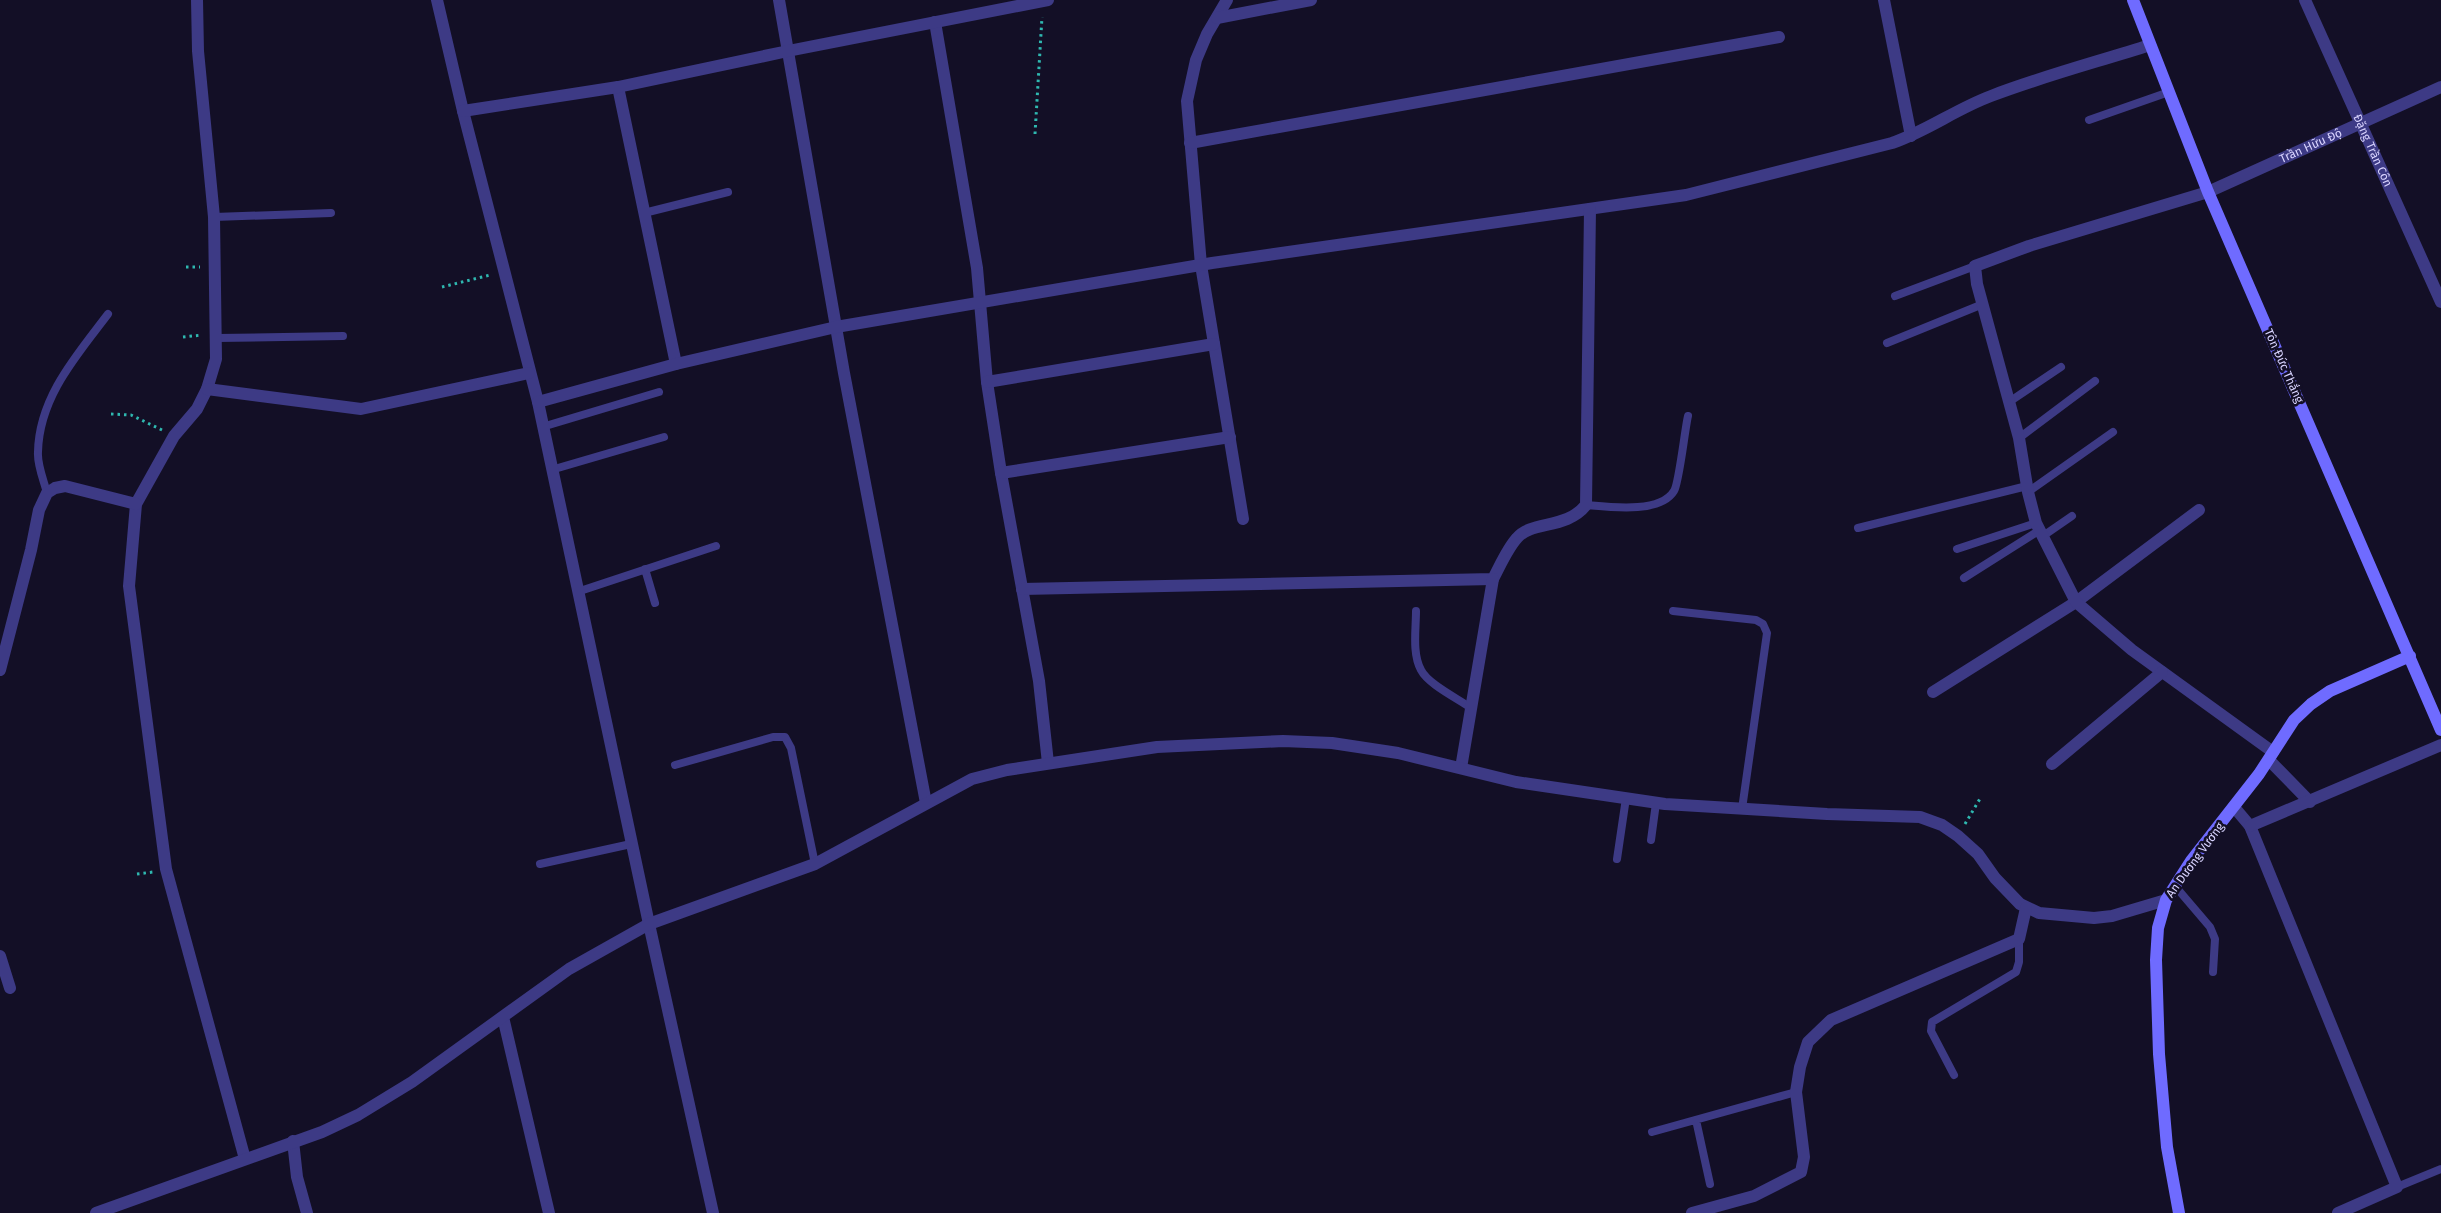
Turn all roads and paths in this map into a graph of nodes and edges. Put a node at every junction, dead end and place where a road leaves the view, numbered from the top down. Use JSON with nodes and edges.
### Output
{"nodes":[{"id":1,"x":197,"y":0,"type":"edge"},
{"id":2,"x":437,"y":0,"type":"edge"},
{"id":3,"x":450,"y":0,"type":"edge"},
{"id":4,"x":779,"y":0,"type":"edge"},
{"id":5,"x":1046,"y":0,"type":"edge"},
{"id":6,"x":1227,"y":0,"type":"edge"},
{"id":7,"x":1310,"y":0,"type":"edge"},
{"id":8,"x":1884,"y":0,"type":"edge"},
{"id":9,"x":2133,"y":0,"type":"edge"},
{"id":10,"x":2305,"y":0,"type":"edge"},
{"id":11,"x":440,"y":13,"type":"junction"},
{"id":12,"x":1217,"y":18,"type":"junction"},
{"id":13,"x":935,"y":22,"type":"junction"},
{"id":14,"x":1779,"y":37,"type":"dead end"},
{"id":15,"x":2150,"y":45,"type":"junction"},
{"id":16,"x":788,"y":51,"type":"junction"},
{"id":17,"x":618,"y":87,"type":"junction"},
{"id":18,"x":2441,"y":87,"type":"edge"},
{"id":19,"x":2169,"y":92,"type":"junction"},
{"id":20,"x":463,"y":111,"type":"junction"},
{"id":21,"x":2089,"y":120,"type":"dead end"},
{"id":22,"x":2360,"y":124,"type":"junction"},
{"id":23,"x":1035,"y":134,"type":"dead end"},
{"id":24,"x":1911,"y":136,"type":"junction"},
{"id":25,"x":1190,"y":143,"type":"junction"},
{"id":26,"x":728,"y":192,"type":"dead end"},
{"id":27,"x":2208,"y":192,"type":"junction"},
{"id":28,"x":1590,"y":209,"type":"junction"},
{"id":29,"x":331,"y":213,"type":"dead end"},
{"id":30,"x":644,"y":213,"type":"junction"},
{"id":31,"x":214,"y":217,"type":"junction"},
{"id":32,"x":1201,"y":265,"type":"junction"},
{"id":33,"x":1975,"y":266,"type":"junction"},
{"id":34,"x":503,"y":272,"type":"junction"},
{"id":35,"x":442,"y":287,"type":"dead end"},
{"id":36,"x":1895,"y":296,"type":"dead end"},
{"id":37,"x":980,"y":302,"type":"junction"},
{"id":38,"x":2441,"y":302,"type":"edge"},
{"id":39,"x":1983,"y":304,"type":"junction"},
{"id":40,"x":108,"y":314,"type":"dead end"},
{"id":41,"x":836,"y":326,"type":"junction"},
{"id":42,"x":343,"y":336,"type":"dead end"},
{"id":43,"x":217,"y":338,"type":"junction"},
{"id":44,"x":1886,"y":342,"type":"dead end"},
{"id":45,"x":1214,"y":344,"type":"junction"},
{"id":46,"x":676,"y":364,"type":"junction"},
{"id":47,"x":2061,"y":367,"type":"dead end"},
{"id":48,"x":529,"y":374,"type":"junction"},
{"id":49,"x":2095,"y":381,"type":"dead end"},
{"id":50,"x":987,"y":382,"type":"junction"},
{"id":51,"x":207,"y":389,"type":"junction"},
{"id":52,"x":659,"y":392,"type":"dead end"},
{"id":53,"x":538,"y":402,"type":"junction"},
{"id":54,"x":2009,"y":402,"type":"junction"},
{"id":55,"x":111,"y":414,"type":"dead end"},
{"id":56,"x":1688,"y":416,"type":"dead end"},
{"id":57,"x":542,"y":427,"type":"junction"},
{"id":58,"x":2113,"y":432,"type":"dead end"},
{"id":59,"x":174,"y":436,"type":"junction"},
{"id":60,"x":664,"y":437,"type":"dead end"},
{"id":61,"x":1230,"y":437,"type":"junction"},
{"id":62,"x":2019,"y":438,"type":"junction"},
{"id":63,"x":552,"y":470,"type":"junction"},
{"id":64,"x":1001,"y":473,"type":"junction"},
{"id":65,"x":2028,"y":489,"type":"junction"},
{"id":66,"x":47,"y":493,"type":"junction"},
{"id":67,"x":136,"y":504,"type":"junction"},
{"id":68,"x":1586,"y":505,"type":"junction"},
{"id":69,"x":2199,"y":510,"type":"dead end"},
{"id":70,"x":2072,"y":516,"type":"dead end"},
{"id":71,"x":1243,"y":519,"type":"dead end"},
{"id":72,"x":1858,"y":528,"type":"dead end"},
{"id":73,"x":2040,"y":530,"type":"junction"},
{"id":74,"x":716,"y":546,"type":"dead end"},
{"id":75,"x":1957,"y":549,"type":"dead end"},
{"id":76,"x":645,"y":570,"type":"junction"},
{"id":77,"x":1964,"y":578,"type":"dead end"},
{"id":78,"x":1493,"y":579,"type":"junction"},
{"id":79,"x":1022,"y":589,"type":"junction"},
{"id":80,"x":578,"y":592,"type":"junction"},
{"id":81,"x":2076,"y":602,"type":"junction"},
{"id":82,"x":655,"y":603,"type":"dead end"},
{"id":83,"x":1416,"y":611,"type":"dead end"},
{"id":84,"x":1673,"y":611,"type":"dead end"},
{"id":85,"x":2410,"y":656,"type":"junction"},
{"id":86,"x":0,"y":670,"type":"edge"},
{"id":87,"x":2162,"y":672,"type":"junction"},
{"id":88,"x":1933,"y":692,"type":"dead end"},
{"id":89,"x":1471,"y":708,"type":"junction"},
{"id":90,"x":2441,"y":730,"type":"edge"},
{"id":91,"x":2441,"y":745,"type":"edge"},
{"id":92,"x":2271,"y":756,"type":"junction"},
{"id":93,"x":1048,"y":763,"type":"junction"},
{"id":94,"x":2052,"y":764,"type":"dead end"},
{"id":95,"x":675,"y":765,"type":"dead end"},
{"id":96,"x":1461,"y":768,"type":"junction"},
{"id":97,"x":1981,"y":797,"type":"dead end"},
{"id":98,"x":1626,"y":798,"type":"junction"},
{"id":99,"x":1656,"y":802,"type":"junction"},
{"id":100,"x":2310,"y":802,"type":"junction"},
{"id":101,"x":926,"y":803,"type":"junction"},
{"id":102,"x":2234,"y":807,"type":"junction"},
{"id":103,"x":1742,"y":809,"type":"junction"},
{"id":104,"x":2250,"y":826,"type":"junction"},
{"id":105,"x":1958,"y":836,"type":"junction"},
{"id":106,"x":1651,"y":840,"type":"dead end"},
{"id":107,"x":632,"y":844,"type":"junction"},
{"id":108,"x":1617,"y":859,"type":"dead end"},
{"id":109,"x":540,"y":864,"type":"dead end"},
{"id":110,"x":815,"y":864,"type":"junction"},
{"id":111,"x":2175,"y":886,"type":"junction"},
{"id":112,"x":2166,"y":900,"type":"junction"},
{"id":113,"x":2026,"y":908,"type":"junction"},
{"id":114,"x":649,"y":924,"type":"junction"},
{"id":115,"x":2019,"y":939,"type":"junction"},
{"id":116,"x":0,"y":956,"type":"edge"},
{"id":117,"x":2213,"y":972,"type":"dead end"},
{"id":118,"x":10,"y":988,"type":"dead end"},
{"id":119,"x":503,"y":1017,"type":"junction"},
{"id":120,"x":1954,"y":1075,"type":"dead end"},
{"id":121,"x":1796,"y":1092,"type":"junction"},
{"id":122,"x":1696,"y":1120,"type":"junction"},
{"id":123,"x":1652,"y":1132,"type":"dead end"},
{"id":124,"x":294,"y":1141,"type":"junction"},
{"id":125,"x":244,"y":1159,"type":"junction"},
{"id":126,"x":2441,"y":1169,"type":"edge"},
{"id":127,"x":1710,"y":1184,"type":"dead end"},
{"id":128,"x":2397,"y":1187,"type":"junction"},
{"id":129,"x":2360,"y":1209,"type":"edge"},
{"id":130,"x":96,"y":1213,"type":"edge"},
{"id":131,"x":307,"y":1213,"type":"edge"},
{"id":132,"x":549,"y":1213,"type":"edge"},
{"id":133,"x":713,"y":1213,"type":"edge"},
{"id":134,"x":1692,"y":1213,"type":"edge"},
{"id":135,"x":2178,"y":1213,"type":"edge"},
{"id":136,"x":2338,"y":1213,"type":"edge"}],
"edges":[{"from":1,"to":31,"type":"street"},
{"from":2,"to":11,"type":"street"},
{"from":3,"to":11,"type":"street"},
{"from":4,"to":16,"type":"street"},
{"from":5,"to":13,"type":"street"},
{"from":5,"to":23,"type":"path"},
{"from":6,"to":12,"type":"street"},
{"from":7,"to":12,"type":"street"},
{"from":8,"to":24,"type":"street"},
{"from":9,"to":15,"type":"street","name":"Tôn Đức Thắng"},
{"from":10,"to":22,"type":"street","name":"Đặng Trần Côn"},
{"from":11,"to":20,"type":"street"},
{"from":12,"to":25,"type":"street"},
{"from":13,"to":16,"type":"street"},
{"from":13,"to":37,"type":"street"},
{"from":14,"to":25,"type":"street"},
{"from":15,"to":19,"type":"street","name":"Tôn Đức Thắng"},
{"from":15,"to":24,"type":"street"},
{"from":16,"to":17,"type":"street"},
{"from":16,"to":41,"type":"street"},
{"from":17,"to":20,"type":"street"},
{"from":17,"to":30,"type":"street"},
{"from":18,"to":22,"type":"street","name":"Trần Hữu Độ"},
{"from":19,"to":21,"type":"lane"},
{"from":19,"to":27,"type":"street","name":"Tôn Đức Thắng"},
{"from":20,"to":34,"type":"street"},
{"from":22,"to":27,"type":"street","name":"Trần Hữu Độ"},
{"from":22,"to":38,"type":"street","name":"Đặng Trần Côn"},
{"from":24,"to":28,"type":"street"},
{"from":25,"to":32,"type":"street"},
{"from":26,"to":30,"type":"lane"},
{"from":27,"to":33,"type":"street","name":"Trần Hữu Độ"},
{"from":27,"to":85,"type":"street","name":"Tôn Đức Thắng"},
{"from":28,"to":32,"type":"street"},
{"from":28,"to":68,"type":"street"},
{"from":29,"to":31,"type":"lane"},
{"from":30,"to":46,"type":"street"},
{"from":31,"to":43,"type":"street"},
{"from":32,"to":37,"type":"street"},
{"from":32,"to":45,"type":"street"},
{"from":33,"to":36,"type":"lane"},
{"from":33,"to":39,"type":"street"},
{"from":34,"to":35,"type":"path"},
{"from":34,"to":48,"type":"street"},
{"from":37,"to":41,"type":"street"},
{"from":37,"to":50,"type":"street"},
{"from":39,"to":44,"type":"lane"},
{"from":39,"to":54,"type":"street"},
{"from":40,"to":66,"type":"lane"},
{"from":41,"to":46,"type":"street"},
{"from":41,"to":101,"type":"street"},
{"from":42,"to":43,"type":"lane"},
{"from":43,"to":51,"type":"street"},
{"from":45,"to":50,"type":"street"},
{"from":45,"to":61,"type":"street"},
{"from":46,"to":53,"type":"street"},
{"from":47,"to":54,"type":"lane"},
{"from":48,"to":51,"type":"street"},
{"from":48,"to":53,"type":"street"},
{"from":49,"to":62,"type":"lane"},
{"from":50,"to":64,"type":"street"},
{"from":51,"to":59,"type":"street"},
{"from":52,"to":57,"type":"lane"},
{"from":53,"to":57,"type":"street"},
{"from":54,"to":62,"type":"street"},
{"from":55,"to":59,"type":"path"},
{"from":56,"to":68,"type":"lane"},
{"from":57,"to":63,"type":"street"},
{"from":58,"to":65,"type":"lane"},
{"from":59,"to":67,"type":"street"},
{"from":60,"to":63,"type":"lane"},
{"from":61,"to":64,"type":"street"},
{"from":61,"to":71,"type":"street"},
{"from":62,"to":65,"type":"street"},
{"from":63,"to":80,"type":"street"},
{"from":64,"to":79,"type":"street"},
{"from":65,"to":72,"type":"lane"},
{"from":65,"to":73,"type":"street"},
{"from":66,"to":67,"type":"street"},
{"from":66,"to":86,"type":"street"},
{"from":67,"to":125,"type":"street"},
{"from":68,"to":78,"type":"street"},
{"from":69,"to":81,"type":"street"},
{"from":70,"to":73,"type":"lane"},
{"from":73,"to":75,"type":"lane"},
{"from":73,"to":77,"type":"lane"},
{"from":73,"to":81,"type":"street"},
{"from":74,"to":76,"type":"lane"},
{"from":76,"to":80,"type":"lane"},
{"from":76,"to":82,"type":"lane"},
{"from":78,"to":79,"type":"street"},
{"from":78,"to":89,"type":"street"},
{"from":79,"to":93,"type":"street"},
{"from":80,"to":107,"type":"street"},
{"from":81,"to":87,"type":"street"},
{"from":81,"to":88,"type":"street"},
{"from":83,"to":89,"type":"lane"},
{"from":84,"to":103,"type":"lane"},
{"from":85,"to":90,"type":"street","name":"Tôn Đức Thắng"},
{"from":85,"to":92,"type":"street","name":"An Dương Vương"},
{"from":87,"to":92,"type":"street"},
{"from":87,"to":94,"type":"street"},
{"from":89,"to":96,"type":"street"},
{"from":91,"to":100,"type":"street"},
{"from":92,"to":100,"type":"street"},
{"from":92,"to":102,"type":"street","name":"An Dương Vương"},
{"from":93,"to":96,"type":"street"},
{"from":93,"to":101,"type":"street"},
{"from":95,"to":110,"type":"lane"},
{"from":96,"to":98,"type":"street"},
{"from":97,"to":105,"type":"path"},
{"from":98,"to":99,"type":"street"},
{"from":98,"to":108,"type":"lane"},
{"from":99,"to":103,"type":"street"},
{"from":99,"to":106,"type":"lane"},
{"from":100,"to":104,"type":"street"},
{"from":101,"to":110,"type":"street"},
{"from":102,"to":104,"type":"street"},
{"from":102,"to":111,"type":"street","name":"An Dương Vương"},
{"from":103,"to":105,"type":"street"},
{"from":104,"to":128,"type":"street"},
{"from":105,"to":113,"type":"street"},
{"from":107,"to":109,"type":"lane"},
{"from":107,"to":114,"type":"street"},
{"from":110,"to":114,"type":"street"},
{"from":111,"to":112,"type":"street","name":"An Dương Vương"},
{"from":111,"to":117,"type":"lane"},
{"from":112,"to":113,"type":"street"},
{"from":112,"to":135,"type":"street","name":"An Dương Vương"},
{"from":113,"to":115,"type":"street"},
{"from":114,"to":119,"type":"street"},
{"from":114,"to":133,"type":"street"},
{"from":115,"to":120,"type":"lane"},
{"from":115,"to":121,"type":"street"},
{"from":116,"to":118,"type":"street"},
{"from":119,"to":124,"type":"street"},
{"from":119,"to":132,"type":"street"},
{"from":121,"to":122,"type":"lane"},
{"from":121,"to":134,"type":"street"},
{"from":122,"to":123,"type":"lane"},
{"from":122,"to":127,"type":"lane"},
{"from":124,"to":125,"type":"street"},
{"from":124,"to":131,"type":"street"},
{"from":125,"to":130,"type":"street"},
{"from":126,"to":128,"type":"lane"},
{"from":128,"to":129,"type":"street"},
{"from":129,"to":136,"type":"street"}]}
